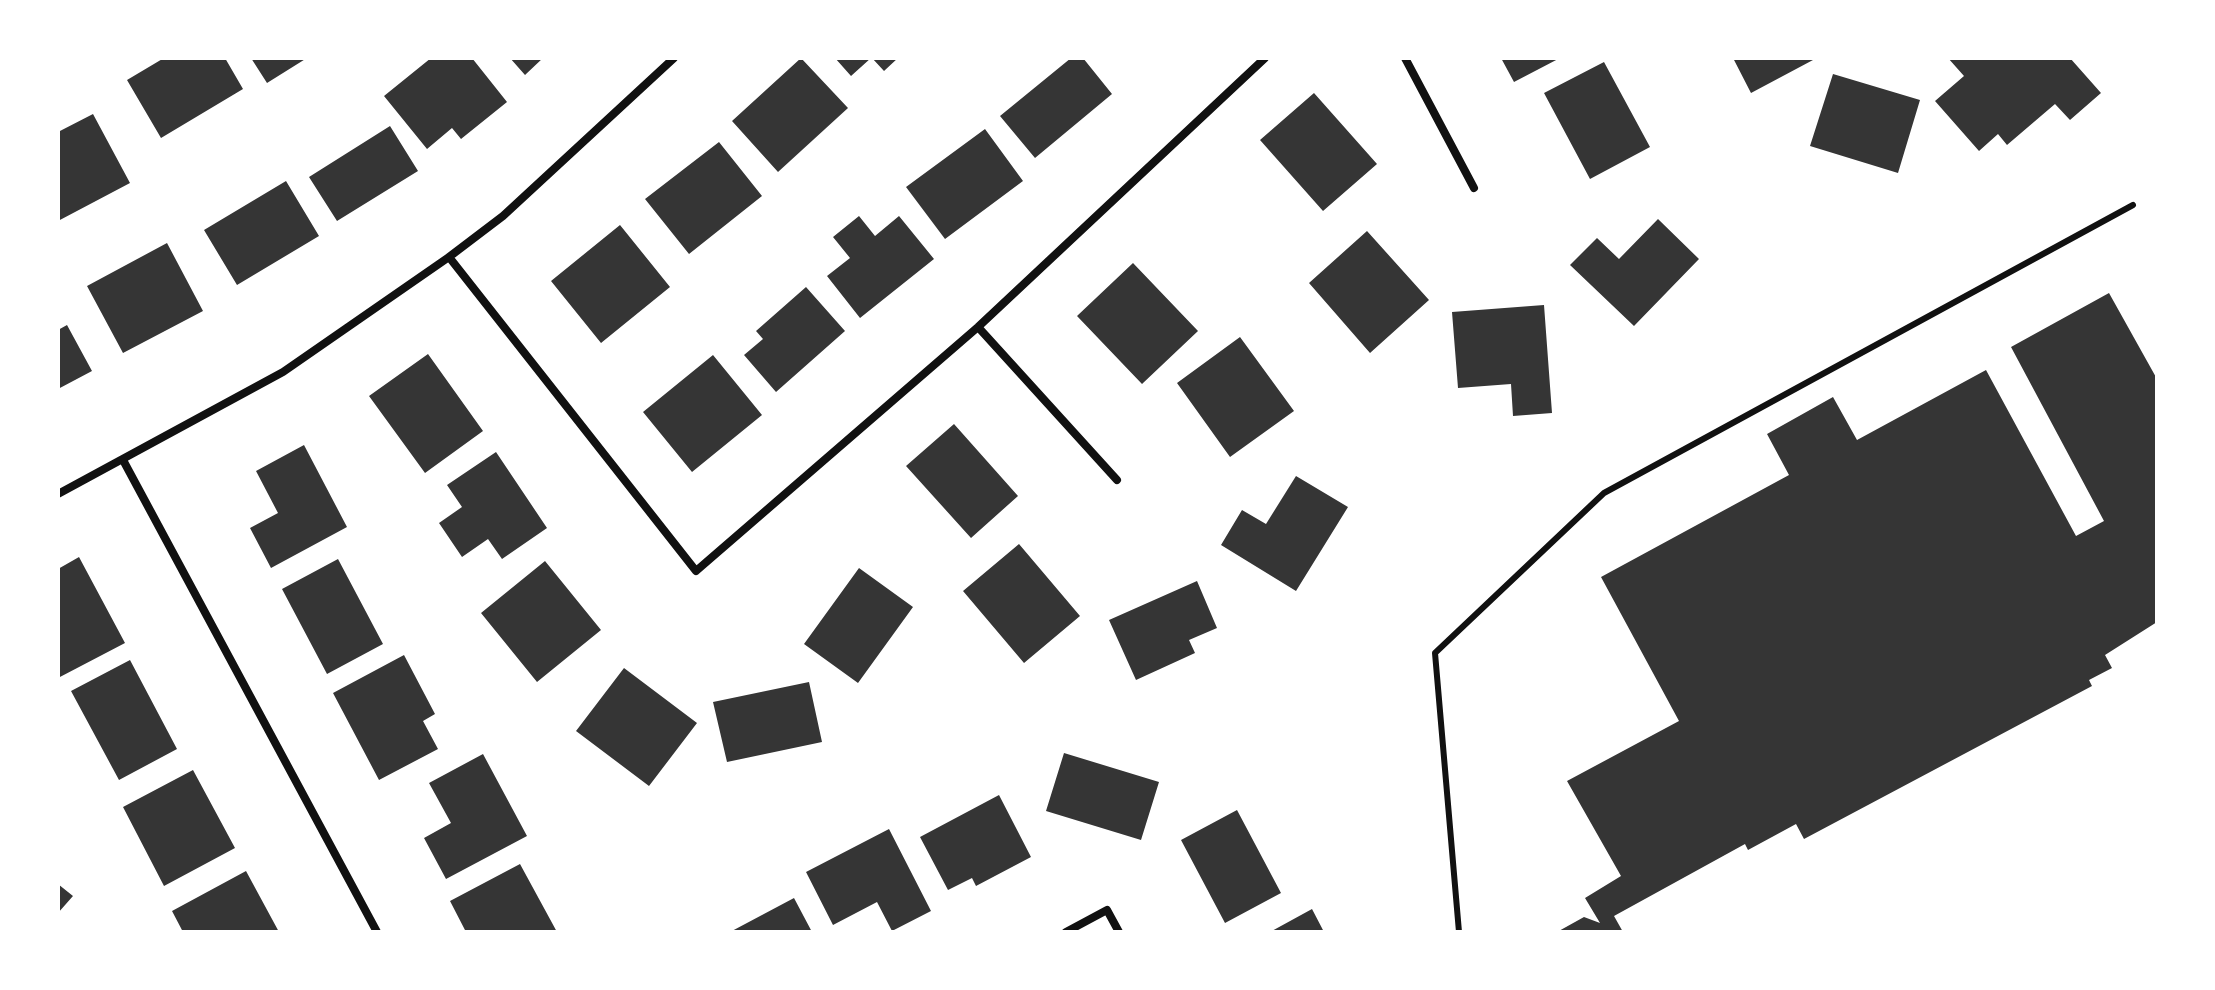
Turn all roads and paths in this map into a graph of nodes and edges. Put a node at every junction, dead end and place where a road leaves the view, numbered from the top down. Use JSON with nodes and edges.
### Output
{"nodes":[{"id":1,"x":674,"y":58,"type":"edge"},
{"id":2,"x":1265,"y":58,"type":"edge"},
{"id":3,"x":1405,"y":58,"type":"edge"},
{"id":4,"x":1474,"y":188,"type":"dead end"},
{"id":5,"x":2133,"y":205,"type":"dead end"},
{"id":6,"x":449,"y":257,"type":"junction"},
{"id":7,"x":978,"y":327,"type":"junction"},
{"id":8,"x":123,"y":460,"type":"junction"},
{"id":9,"x":1117,"y":480,"type":"dead end"},
{"id":10,"x":58,"y":494,"type":"edge"},
{"id":11,"x":377,"y":932,"type":"edge"},
{"id":12,"x":1066,"y":932,"type":"edge"},
{"id":13,"x":1119,"y":932,"type":"edge"},
{"id":14,"x":1459,"y":932,"type":"edge"}],
"edges":[{"from":1,"to":6,"type":"street"},
{"from":2,"to":7,"type":"street"},
{"from":3,"to":4,"type":"street"},
{"from":5,"to":14,"type":"lane"},
{"from":6,"to":7,"type":"street"},
{"from":6,"to":8,"type":"street"},
{"from":7,"to":9,"type":"street"},
{"from":8,"to":10,"type":"street"},
{"from":8,"to":11,"type":"street"},
{"from":12,"to":13,"type":"street"}]}
